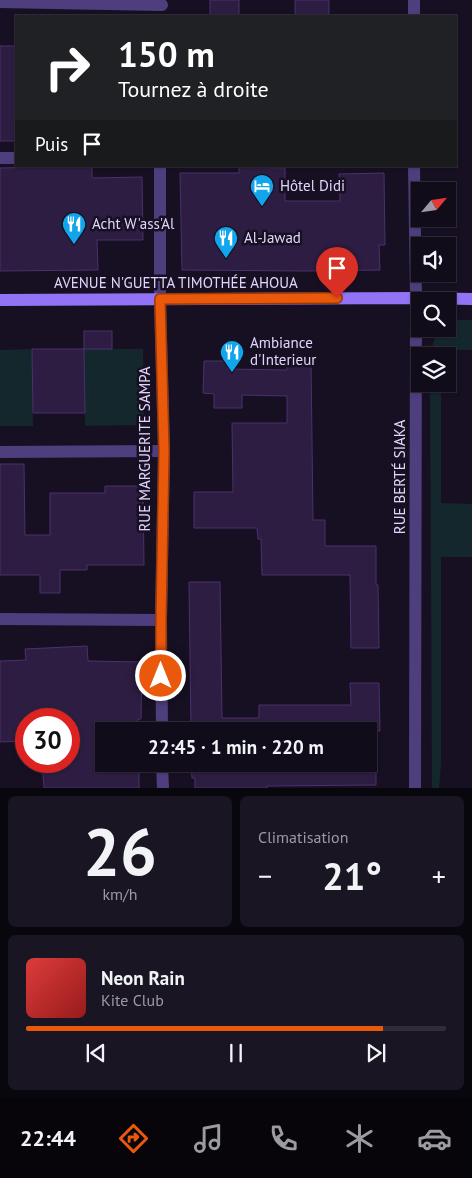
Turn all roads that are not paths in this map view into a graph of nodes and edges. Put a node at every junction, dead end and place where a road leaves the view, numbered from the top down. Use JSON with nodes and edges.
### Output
{"nodes":[{"id":1,"x":414,"y":0,"type":"edge"},
{"id":2,"x":0,"y":2,"type":"edge"},
{"id":3,"x":162,"y":7,"type":"edge"},
{"id":4,"x":414,"y":15,"type":"edge"},
{"id":5,"x":0,"y":158,"type":"edge"},
{"id":6,"x":15,"y":158,"type":"edge"},
{"id":7,"x":160,"y":167,"type":"edge"},
{"id":8,"x":414,"y":167,"type":"edge"},
{"id":9,"x":416,"y":292,"type":"edge"},
{"id":10,"x":411,"y":298,"type":"edge"},
{"id":11,"x":160,"y":299,"type":"junction"},
{"id":12,"x":456,"y":299,"type":"edge"},
{"id":13,"x":472,"y":299,"type":"edge"},
{"id":14,"x":0,"y":300,"type":"edge"},
{"id":15,"x":416,"y":337,"type":"edge"},
{"id":16,"x":164,"y":451,"type":"junction"},
{"id":17,"x":0,"y":452,"type":"edge"},
{"id":18,"x":0,"y":619,"type":"edge"},
{"id":19,"x":161,"y":620,"type":"junction"},
{"id":20,"x":162,"y":722,"type":"edge"},
{"id":21,"x":162,"y":772,"type":"edge"},
{"id":22,"x":162,"y":788,"type":"edge"},
{"id":23,"x":415,"y":788,"type":"edge"}],
"edges":[{"from":1,"to":4,"type":"street"},
{"from":2,"to":3,"type":"street"},
{"from":5,"to":6,"type":"street"},
{"from":7,"to":11,"type":"street","name":"RUE MARGUERITE SAMPA"},
{"from":8,"to":9,"type":"street","name":"RUE BERTÉ SIAKA"},
{"from":10,"to":11,"type":"street","name":"AVENUE N'GUETTA TIMOTHÉE AHOUA"},
{"from":11,"to":14,"type":"street","name":"AVENUE N'GUETTA TIMOTHÉE AHOUA"},
{"from":11,"to":16,"type":"street","name":"RUE MARGUERITE SAMPA"},
{"from":12,"to":13,"type":"street","name":"AVENUE N'GUETTA TIMOTHÉE AHOUA"},
{"from":15,"to":23,"type":"street","name":"RUE BERTÉ SIAKA"},
{"from":16,"to":17,"type":"street"},
{"from":16,"to":19,"type":"street","name":"RUE MARGUERITE SAMPA"},
{"from":18,"to":19,"type":"street"},
{"from":19,"to":20,"type":"street","name":"RUE MARGUERITE SAMPA"},
{"from":21,"to":22,"type":"street"}]}
